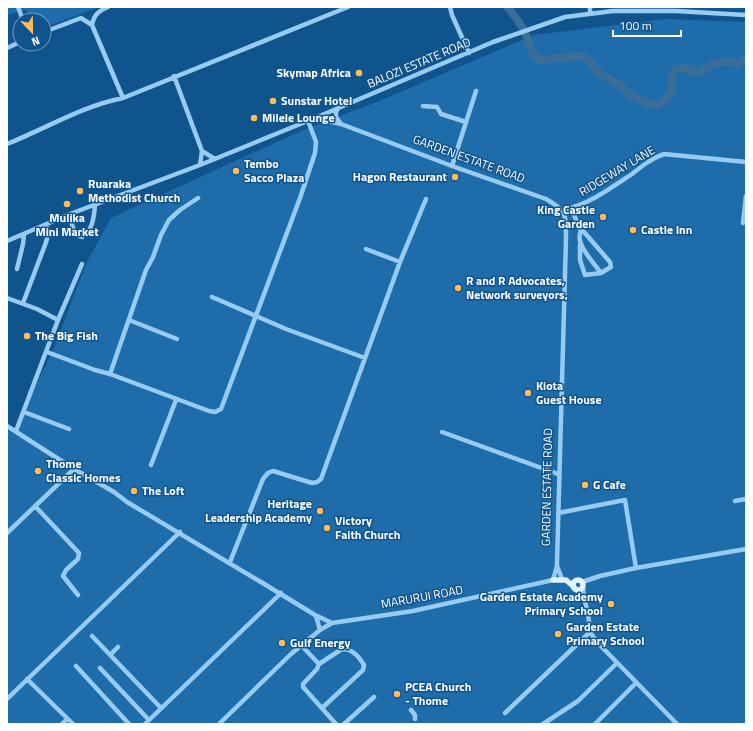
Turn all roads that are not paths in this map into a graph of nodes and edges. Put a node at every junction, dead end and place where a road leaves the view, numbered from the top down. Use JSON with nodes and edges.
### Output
{"nodes":[{"id":1,"x":108,"y":7,"type":"edge"},
{"id":2,"x":348,"y":7,"type":"edge"},
{"id":3,"x":450,"y":7,"type":"edge"},
{"id":4,"x":590,"y":7,"type":"edge"},
{"id":5,"x":651,"y":9,"type":"edge"},
{"id":6,"x":676,"y":9,"type":"edge"},
{"id":7,"x":701,"y":10,"type":"edge"},
{"id":8,"x":590,"y":13,"type":"junction"},
{"id":9,"x":746,"y":15,"type":"edge"},
{"id":10,"x":92,"y":25,"type":"junction"},
{"id":11,"x":52,"y":29,"type":"edge"},
{"id":12,"x":469,"y":53,"type":"junction"},
{"id":13,"x":174,"y":76,"type":"junction"},
{"id":14,"x":476,"y":91,"type":"dead end"},
{"id":15,"x":123,"y":98,"type":"junction"},
{"id":16,"x":423,"y":106,"type":"dead end"},
{"id":17,"x":338,"y":108,"type":"junction"},
{"id":18,"x":315,"y":118,"type":"junction"},
{"id":19,"x":308,"y":121,"type":"junction"},
{"id":20,"x":466,"y":122,"type":"junction"},
{"id":21,"x":341,"y":124,"type":"junction"},
{"id":22,"x":7,"y":144,"type":"edge"},
{"id":23,"x":202,"y":151,"type":"junction"},
{"id":24,"x":215,"y":159,"type":"junction"},
{"id":25,"x":746,"y":162,"type":"edge"},
{"id":26,"x":200,"y":165,"type":"junction"},
{"id":27,"x":452,"y":166,"type":"junction"},
{"id":28,"x":746,"y":196,"type":"edge"},
{"id":29,"x":198,"y":198,"type":"dead end"},
{"id":30,"x":426,"y":199,"type":"dead end"},
{"id":31,"x":95,"y":205,"type":"junction"},
{"id":32,"x":571,"y":208,"type":"junction"},
{"id":33,"x":563,"y":210,"type":"junction"},
{"id":34,"x":70,"y":214,"type":"junction"},
{"id":35,"x":743,"y":223,"type":"dead end"},
{"id":36,"x":47,"y":224,"type":"junction"},
{"id":37,"x":579,"y":227,"type":"junction"},
{"id":38,"x":24,"y":234,"type":"junction"},
{"id":39,"x":7,"y":241,"type":"edge"},
{"id":40,"x":580,"y":244,"type":"junction"},
{"id":41,"x":366,"y":249,"type":"dead end"},
{"id":42,"x":400,"y":262,"type":"junction"},
{"id":43,"x":82,"y":264,"type":"dead end"},
{"id":44,"x":17,"y":268,"type":"dead end"},
{"id":45,"x":601,"y":273,"type":"junction"},
{"id":46,"x":212,"y":297,"type":"dead end"},
{"id":47,"x":7,"y":298,"type":"edge"},
{"id":48,"x":23,"y":303,"type":"junction"},
{"id":49,"x":256,"y":316,"type":"junction"},
{"id":50,"x":58,"y":320,"type":"junction"},
{"id":51,"x":129,"y":320,"type":"junction"},
{"id":52,"x":176,"y":339,"type":"dead end"},
{"id":53,"x":47,"y":352,"type":"junction"},
{"id":54,"x":365,"y":358,"type":"junction"},
{"id":55,"x":110,"y":374,"type":"junction"},
{"id":56,"x":176,"y":400,"type":"junction"},
{"id":57,"x":24,"y":412,"type":"junction"},
{"id":58,"x":7,"y":426,"type":"edge"},
{"id":59,"x":69,"y":429,"type":"dead end"},
{"id":60,"x":16,"y":431,"type":"junction"},
{"id":61,"x":442,"y":432,"type":"dead end"},
{"id":62,"x":151,"y":465,"type":"dead end"},
{"id":63,"x":74,"y":469,"type":"junction"},
{"id":64,"x":558,"y":474,"type":"junction"},
{"id":65,"x":746,"y":499,"type":"edge"},
{"id":66,"x":735,"y":501,"type":"dead end"},
{"id":67,"x":35,"y":506,"type":"junction"},
{"id":68,"x":558,"y":512,"type":"junction"},
{"id":69,"x":180,"y":532,"type":"junction"},
{"id":70,"x":7,"y":533,"type":"edge"},
{"id":71,"x":746,"y":549,"type":"edge"},
{"id":72,"x":230,"y":562,"type":"junction"},
{"id":73,"x":557,"y":566,"type":"junction"},
{"id":74,"x":636,"y":568,"type":"junction"},
{"id":75,"x":553,"y":580,"type":"junction"},
{"id":76,"x":564,"y":580,"type":"junction"},
{"id":77,"x":581,"y":582,"type":"junction"},
{"id":78,"x":575,"y":588,"type":"junction"},
{"id":79,"x":281,"y":593,"type":"junction"},
{"id":80,"x":78,"y":595,"type":"dead end"},
{"id":81,"x":584,"y":598,"type":"junction"},
{"id":82,"x":315,"y":616,"type":"junction"},
{"id":83,"x":332,"y":623,"type":"junction"},
{"id":84,"x":320,"y":630,"type":"junction"},
{"id":85,"x":590,"y":632,"type":"junction"},
{"id":86,"x":92,"y":636,"type":"dead end"},
{"id":87,"x":301,"y":645,"type":"junction"},
{"id":88,"x":118,"y":647,"type":"dead end"},
{"id":89,"x":110,"y":655,"type":"junction"},
{"id":90,"x":319,"y":664,"type":"junction"},
{"id":91,"x":617,"y":664,"type":"junction"},
{"id":92,"x":76,"y":666,"type":"dead end"},
{"id":93,"x":100,"y":668,"type":"dead end"},
{"id":94,"x":27,"y":679,"type":"junction"},
{"id":95,"x":636,"y":683,"type":"junction"},
{"id":96,"x":374,"y":697,"type":"dead end"},
{"id":97,"x":7,"y":699,"type":"edge"},
{"id":98,"x":161,"y":708,"type":"junction"},
{"id":99,"x":322,"y":708,"type":"junction"},
{"id":100,"x":411,"y":710,"type":"dead end"},
{"id":101,"x":505,"y":713,"type":"dead end"},
{"id":102,"x":67,"y":719,"type":"junction"},
{"id":103,"x":415,"y":719,"type":"dead end"},
{"id":104,"x":149,"y":720,"type":"junction"},
{"id":105,"x":62,"y":724,"type":"edge"},
{"id":106,"x":73,"y":724,"type":"edge"},
{"id":107,"x":129,"y":724,"type":"edge"},
{"id":108,"x":145,"y":724,"type":"edge"},
{"id":109,"x":219,"y":724,"type":"edge"},
{"id":110,"x":336,"y":724,"type":"edge"},
{"id":111,"x":344,"y":724,"type":"edge"},
{"id":112,"x":543,"y":724,"type":"edge"},
{"id":113,"x":595,"y":724,"type":"edge"},
{"id":114,"x":677,"y":724,"type":"edge"}],
"edges":[{"from":1,"to":10,"type":"street"},
{"from":2,"to":13,"type":"street"},
{"from":3,"to":12,"type":"street"},
{"from":4,"to":8,"type":"street"},
{"from":5,"to":6,"type":"street","name":"BALOZI ESTATE ROAD"},
{"from":5,"to":8,"type":"street","name":"BALOZI ESTATE ROAD"},
{"from":6,"to":7,"type":"street","name":"BALOZI ESTATE ROAD"},
{"from":7,"to":9,"type":"street","name":"BALOZI ESTATE ROAD"},
{"from":8,"to":12,"type":"street","name":"BALOZI ESTATE ROAD"},
{"from":10,"to":11,"type":"street"},
{"from":10,"to":15,"type":"street"},
{"from":12,"to":17,"type":"street","name":"BALOZI ESTATE ROAD"},
{"from":13,"to":15,"type":"street"},
{"from":13,"to":23,"type":"street"},
{"from":14,"to":20,"type":"street"},
{"from":15,"to":22,"type":"street"},
{"from":16,"to":20,"type":"street"},
{"from":17,"to":18,"type":"street","name":"BALOZI ESTATE ROAD"},
{"from":17,"to":21,"type":"street"},
{"from":18,"to":19,"type":"street"},
{"from":18,"to":21,"type":"street","name":"GARDEN ESTATE ROAD"},
{"from":19,"to":24,"type":"street"},
{"from":19,"to":49,"type":"street"},
{"from":20,"to":27,"type":"street"},
{"from":21,"to":27,"type":"street","name":"GARDEN ESTATE ROAD"},
{"from":23,"to":24,"type":"street"},
{"from":23,"to":26,"type":"street"},
{"from":24,"to":26,"type":"street"},
{"from":25,"to":32,"type":"street","name":"RIDGEWAY LANE"},
{"from":26,"to":31,"type":"street"},
{"from":27,"to":33,"type":"street","name":"GARDEN ESTATE ROAD"},
{"from":28,"to":35,"type":"street"},
{"from":29,"to":51,"type":"street"},
{"from":30,"to":42,"type":"street"},
{"from":31,"to":34,"type":"street"},
{"from":31,"to":34,"type":"street"},
{"from":32,"to":33,"type":"street","name":"RIDGEWAY LANE"},
{"from":32,"to":37,"type":"street","name":"RIDGEWAY LANE"},
{"from":33,"to":64,"type":"street","name":"GARDEN ESTATE ROAD"},
{"from":34,"to":36,"type":"street"},
{"from":36,"to":38,"type":"street"},
{"from":36,"to":48,"type":"street"},
{"from":37,"to":40,"type":"street","name":"RIDGEWAY LANE"},
{"from":37,"to":45,"type":"street","name":"RIDGEWAY LANE"},
{"from":38,"to":39,"type":"street"},
{"from":38,"to":44,"type":"street"},
{"from":40,"to":45,"type":"street"},
{"from":40,"to":45,"type":"street","name":"RIDGEWAY LANE"},
{"from":41,"to":42,"type":"street"},
{"from":42,"to":54,"type":"street"},
{"from":43,"to":50,"type":"street"},
{"from":46,"to":49,"type":"street"},
{"from":47,"to":48,"type":"street"},
{"from":48,"to":50,"type":"street"},
{"from":49,"to":54,"type":"street"},
{"from":49,"to":56,"type":"street"},
{"from":50,"to":53,"type":"street"},
{"from":51,"to":52,"type":"street"},
{"from":51,"to":55,"type":"street"},
{"from":53,"to":55,"type":"street"},
{"from":53,"to":57,"type":"street"},
{"from":54,"to":72,"type":"street"},
{"from":55,"to":56,"type":"street"},
{"from":56,"to":62,"type":"street"},
{"from":57,"to":59,"type":"street"},
{"from":57,"to":60,"type":"street"},
{"from":58,"to":60,"type":"street"},
{"from":60,"to":63,"type":"street"},
{"from":61,"to":64,"type":"street"},
{"from":63,"to":67,"type":"street"},
{"from":63,"to":69,"type":"street"},
{"from":64,"to":68,"type":"street","name":"GARDEN ESTATE ROAD"},
{"from":65,"to":66,"type":"street"},
{"from":67,"to":70,"type":"street"},
{"from":67,"to":80,"type":"street"},
{"from":68,"to":73,"type":"street","name":"GARDEN ESTATE ROAD"},
{"from":68,"to":74,"type":"street"},
{"from":69,"to":72,"type":"street"},
{"from":69,"to":94,"type":"street"},
{"from":71,"to":74,"type":"street"},
{"from":72,"to":79,"type":"street"},
{"from":73,"to":75,"type":"street"},
{"from":73,"to":76,"type":"street","name":"GARDEN ESTATE ROAD"},
{"from":74,"to":77,"type":"street"},
{"from":75,"to":76,"type":"main road","name":"MARURUI ROAD"},
{"from":75,"to":83,"type":"street","name":"MARURUI ROAD"},
{"from":76,"to":77,"type":"main road","name":"MARURUI ROAD"},
{"from":76,"to":78,"type":"main road","name":"GARDEN ESTATE ROAD"},
{"from":77,"to":78,"type":"main road"},
{"from":77,"to":78,"type":"main road"},
{"from":77,"to":81,"type":"street"},
{"from":78,"to":81,"type":"street","name":"GARDEN ESTATE ROAD"},
{"from":79,"to":82,"type":"street"},
{"from":79,"to":98,"type":"street"},
{"from":81,"to":85,"type":"street","name":"GARDEN ESTATE ROAD"},
{"from":82,"to":83,"type":"street"},
{"from":82,"to":84,"type":"street"},
{"from":83,"to":84,"type":"street"},
{"from":84,"to":87,"type":"street"},
{"from":85,"to":91,"type":"street"},
{"from":85,"to":101,"type":"street"},
{"from":86,"to":89,"type":"street"},
{"from":87,"to":90,"type":"street"},
{"from":87,"to":109,"type":"street"},
{"from":88,"to":89,"type":"street"},
{"from":89,"to":98,"type":"street"},
{"from":90,"to":99,"type":"street"},
{"from":90,"to":99,"type":"street"},
{"from":91,"to":95,"type":"street"},
{"from":91,"to":112,"type":"street"},
{"from":92,"to":107,"type":"street"},
{"from":93,"to":104,"type":"street"},
{"from":94,"to":97,"type":"street"},
{"from":94,"to":102,"type":"street"},
{"from":95,"to":113,"type":"street"},
{"from":95,"to":114,"type":"street"},
{"from":96,"to":111,"type":"street"},
{"from":98,"to":104,"type":"street"},
{"from":99,"to":110,"type":"street"},
{"from":100,"to":103,"type":"street"},
{"from":102,"to":105,"type":"street"},
{"from":102,"to":106,"type":"street"},
{"from":104,"to":108,"type":"street"}]}
